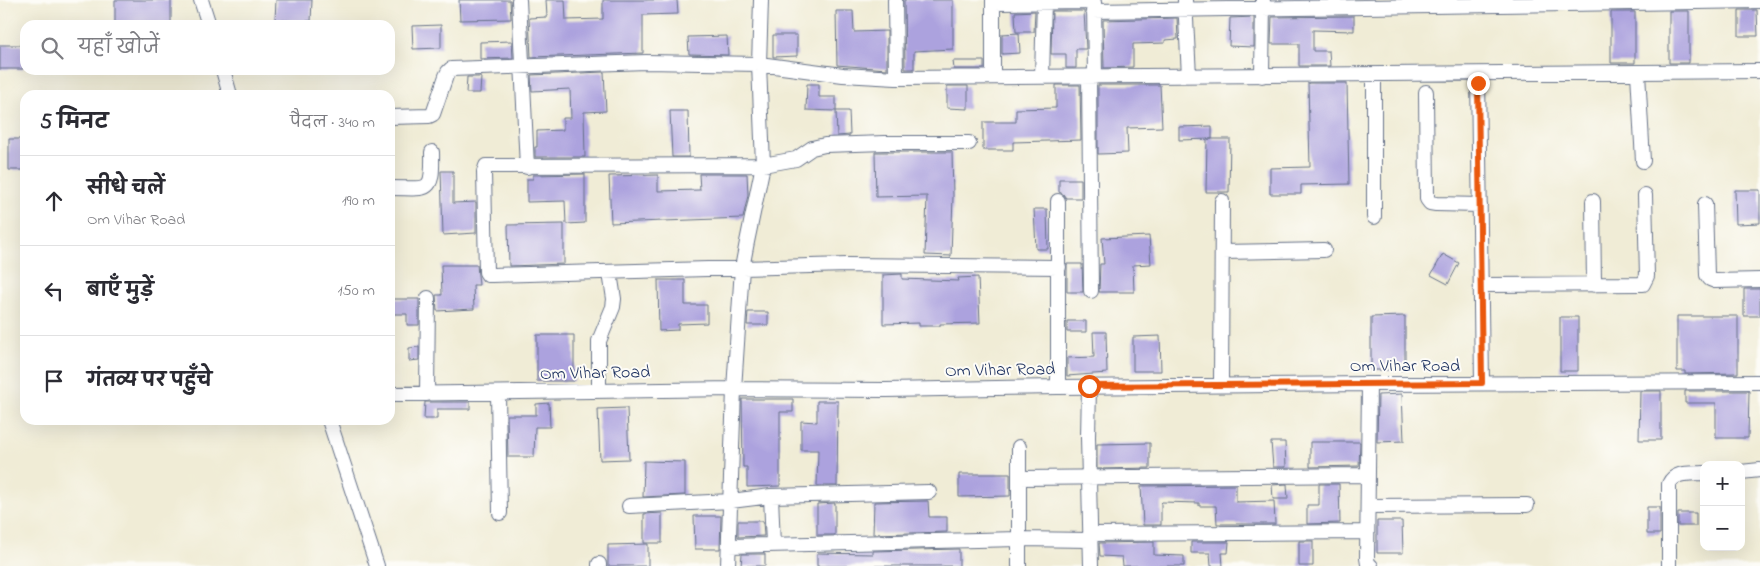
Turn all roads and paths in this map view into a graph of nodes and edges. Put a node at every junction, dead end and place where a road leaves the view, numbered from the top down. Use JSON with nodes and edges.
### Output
{"nodes":[{"id":1,"x":201,"y":0,"type":"edge"},
{"id":2,"x":519,"y":0,"type":"edge"},
{"id":3,"x":761,"y":0,"type":"edge"},
{"id":4,"x":895,"y":0,"type":"edge"},
{"id":5,"x":993,"y":1,"type":"edge"},
{"id":6,"x":1756,"y":1,"type":"edge"},
{"id":7,"x":1044,"y":2,"type":"edge"},
{"id":8,"x":1399,"y":3,"type":"edge"},
{"id":9,"x":1094,"y":4,"type":"edge"},
{"id":10,"x":1263,"y":4,"type":"edge"},
{"id":11,"x":1333,"y":4,"type":"edge"},
{"id":12,"x":1185,"y":5,"type":"edge"},
{"id":13,"x":207,"y":20,"type":"edge"},
{"id":14,"x":759,"y":64,"type":"junction"},
{"id":15,"x":522,"y":66,"type":"junction"},
{"id":16,"x":1760,"y":71,"type":"edge"},
{"id":17,"x":1638,"y":73,"type":"junction"},
{"id":18,"x":1478,"y":74,"type":"junction"},
{"id":19,"x":224,"y":75,"type":"edge"},
{"id":20,"x":1374,"y":75,"type":"junction"},
{"id":21,"x":1189,"y":76,"type":"junction"},
{"id":22,"x":1262,"y":76,"type":"junction"},
{"id":23,"x":993,"y":77,"type":"junction"},
{"id":24,"x":1042,"y":77,"type":"junction"},
{"id":25,"x":1092,"y":77,"type":"junction"},
{"id":26,"x":896,"y":78,"type":"junction"},
{"id":27,"x":228,"y":90,"type":"edge"},
{"id":28,"x":1426,"y":92,"type":"dead end"},
{"id":29,"x":395,"y":116,"type":"edge"},
{"id":30,"x":969,"y":143,"type":"dead end"},
{"id":31,"x":432,"y":152,"type":"dead end"},
{"id":32,"x":1643,"y":161,"type":"dead end"},
{"id":33,"x":763,"y":166,"type":"junction"},
{"id":34,"x":527,"y":167,"type":"junction"},
{"id":35,"x":395,"y":188,"type":"edge"},
{"id":36,"x":1645,"y":195,"type":"dead end"},
{"id":37,"x":1058,"y":201,"type":"dead end"},
{"id":38,"x":1222,"y":201,"type":"dead end"},
{"id":39,"x":1593,"y":201,"type":"dead end"},
{"id":40,"x":1705,"y":204,"type":"dead end"},
{"id":41,"x":1480,"y":205,"type":"junction"},
{"id":42,"x":1374,"y":217,"type":"dead end"},
{"id":43,"x":1324,"y":250,"type":"dead end"},
{"id":44,"x":1222,"y":252,"type":"junction"},
{"id":45,"x":1059,"y":267,"type":"junction"},
{"id":46,"x":742,"y":268,"type":"junction"},
{"id":47,"x":610,"y":273,"type":"junction"},
{"id":48,"x":1760,"y":280,"type":"edge"},
{"id":49,"x":1481,"y":285,"type":"junction"},
{"id":50,"x":1594,"y":285,"type":"junction"},
{"id":51,"x":1091,"y":291,"type":"dead end"},
{"id":52,"x":428,"y":298,"type":"dead end"},
{"id":53,"x":1760,"y":382,"type":"edge"},
{"id":54,"x":1482,"y":383,"type":"junction"},
{"id":55,"x":1369,"y":384,"type":"junction"},
{"id":56,"x":1221,"y":385,"type":"junction"},
{"id":57,"x":1089,"y":386,"type":"junction"},
{"id":58,"x":1058,"y":387,"type":"junction"},
{"id":59,"x":734,"y":389,"type":"junction"},
{"id":60,"x":599,"y":391,"type":"junction"},
{"id":61,"x":498,"y":393,"type":"junction"},
{"id":62,"x":395,"y":394,"type":"edge"},
{"id":63,"x":427,"y":394,"type":"junction"},
{"id":64,"x":331,"y":425,"type":"edge"},
{"id":65,"x":1019,"y":447,"type":"dead end"},
{"id":66,"x":1760,"y":470,"type":"edge"},
{"id":67,"x":1745,"y":472,"type":"edge"},
{"id":68,"x":1700,"y":473,"type":"edge"},
{"id":69,"x":1368,"y":475,"type":"junction"},
{"id":70,"x":1089,"y":477,"type":"junction"},
{"id":71,"x":1019,"y":478,"type":"junction"},
{"id":72,"x":928,"y":492,"type":"dead end"},
{"id":73,"x":771,"y":496,"type":"junction"},
{"id":74,"x":731,"y":501,"type":"junction"},
{"id":75,"x":1527,"y":505,"type":"dead end"},
{"id":76,"x":629,"y":506,"type":"dead end"},
{"id":77,"x":1368,"y":506,"type":"junction"},
{"id":78,"x":500,"y":513,"type":"dead end"},
{"id":79,"x":1367,"y":532,"type":"junction"},
{"id":80,"x":1090,"y":537,"type":"junction"},
{"id":81,"x":1019,"y":539,"type":"junction"},
{"id":82,"x":773,"y":545,"type":"junction"},
{"id":83,"x":729,"y":546,"type":"junction"},
{"id":84,"x":1092,"y":565,"type":"edge"},
{"id":85,"x":376,"y":566,"type":"edge"},
{"id":86,"x":728,"y":566,"type":"edge"},
{"id":87,"x":1019,"y":566,"type":"edge"},
{"id":88,"x":1371,"y":566,"type":"edge"},
{"id":89,"x":1669,"y":566,"type":"edge"}],
"edges":[{"from":1,"to":13,"type":"street"},
{"from":2,"to":15,"type":"street"},
{"from":3,"to":14,"type":"street"},
{"from":4,"to":26,"type":"street"},
{"from":5,"to":7,"type":"street"},
{"from":5,"to":23,"type":"street"},
{"from":6,"to":8,"type":"street"},
{"from":7,"to":9,"type":"street"},
{"from":7,"to":24,"type":"street"},
{"from":8,"to":11,"type":"street"},
{"from":9,"to":12,"type":"street"},
{"from":9,"to":25,"type":"street"},
{"from":10,"to":11,"type":"street"},
{"from":10,"to":12,"type":"street"},
{"from":10,"to":22,"type":"street"},
{"from":12,"to":21,"type":"street"},
{"from":14,"to":15,"type":"street"},
{"from":14,"to":26,"type":"street"},
{"from":14,"to":33,"type":"street"},
{"from":15,"to":29,"type":"street"},
{"from":15,"to":34,"type":"street"},
{"from":16,"to":17,"type":"street"},
{"from":17,"to":18,"type":"street"},
{"from":17,"to":32,"type":"street"},
{"from":18,"to":20,"type":"street"},
{"from":18,"to":41,"type":"street"},
{"from":19,"to":27,"type":"street"},
{"from":20,"to":22,"type":"street"},
{"from":20,"to":42,"type":"street"},
{"from":21,"to":22,"type":"street"},
{"from":21,"to":25,"type":"street"},
{"from":23,"to":24,"type":"street"},
{"from":23,"to":26,"type":"street"},
{"from":24,"to":25,"type":"street"},
{"from":25,"to":51,"type":"street"},
{"from":28,"to":41,"type":"street"},
{"from":30,"to":33,"type":"street"},
{"from":31,"to":35,"type":"street"},
{"from":33,"to":34,"type":"street"},
{"from":33,"to":46,"type":"street"},
{"from":34,"to":47,"type":"street"},
{"from":36,"to":50,"type":"street"},
{"from":37,"to":45,"type":"street"},
{"from":38,"to":44,"type":"street"},
{"from":39,"to":50,"type":"street"},
{"from":40,"to":48,"type":"street"},
{"from":41,"to":49,"type":"street"},
{"from":43,"to":44,"type":"street"},
{"from":44,"to":56,"type":"street"},
{"from":45,"to":46,"type":"street"},
{"from":45,"to":58,"type":"street"},
{"from":46,"to":47,"type":"street"},
{"from":46,"to":59,"type":"street"},
{"from":47,"to":60,"type":"street"},
{"from":49,"to":50,"type":"street"},
{"from":49,"to":54,"type":"street"},
{"from":52,"to":63,"type":"street"},
{"from":53,"to":54,"type":"street","name":"Om Vihar Road"},
{"from":54,"to":55,"type":"street","name":"Om Vihar Road"},
{"from":55,"to":56,"type":"street","name":"Om Vihar Road"},
{"from":55,"to":69,"type":"street"},
{"from":56,"to":57,"type":"street","name":"Om Vihar Road"},
{"from":57,"to":58,"type":"street","name":"Om Vihar Road"},
{"from":57,"to":70,"type":"street"},
{"from":58,"to":59,"type":"street","name":"Om Vihar Road"},
{"from":59,"to":60,"type":"street","name":"Om Vihar Road"},
{"from":59,"to":74,"type":"street"},
{"from":60,"to":61,"type":"street","name":"Om Vihar Road"},
{"from":61,"to":63,"type":"street","name":"Om Vihar Road"},
{"from":61,"to":78,"type":"street"},
{"from":62,"to":63,"type":"street","name":"Om Vihar Road"},
{"from":64,"to":85,"type":"street"},
{"from":65,"to":71,"type":"street"},
{"from":66,"to":67,"type":"street"},
{"from":68,"to":89,"type":"street"},
{"from":69,"to":70,"type":"street"},
{"from":69,"to":77,"type":"street"},
{"from":70,"to":71,"type":"street"},
{"from":70,"to":80,"type":"street"},
{"from":71,"to":81,"type":"street"},
{"from":72,"to":73,"type":"street"},
{"from":73,"to":74,"type":"street"},
{"from":73,"to":82,"type":"street"},
{"from":74,"to":76,"type":"street"},
{"from":74,"to":83,"type":"street"},
{"from":75,"to":77,"type":"street"},
{"from":77,"to":79,"type":"street"},
{"from":79,"to":80,"type":"street"},
{"from":79,"to":88,"type":"street"},
{"from":80,"to":81,"type":"street"},
{"from":80,"to":84,"type":"street"},
{"from":81,"to":82,"type":"street"},
{"from":81,"to":87,"type":"street"},
{"from":82,"to":83,"type":"street"},
{"from":83,"to":86,"type":"street"}]}
